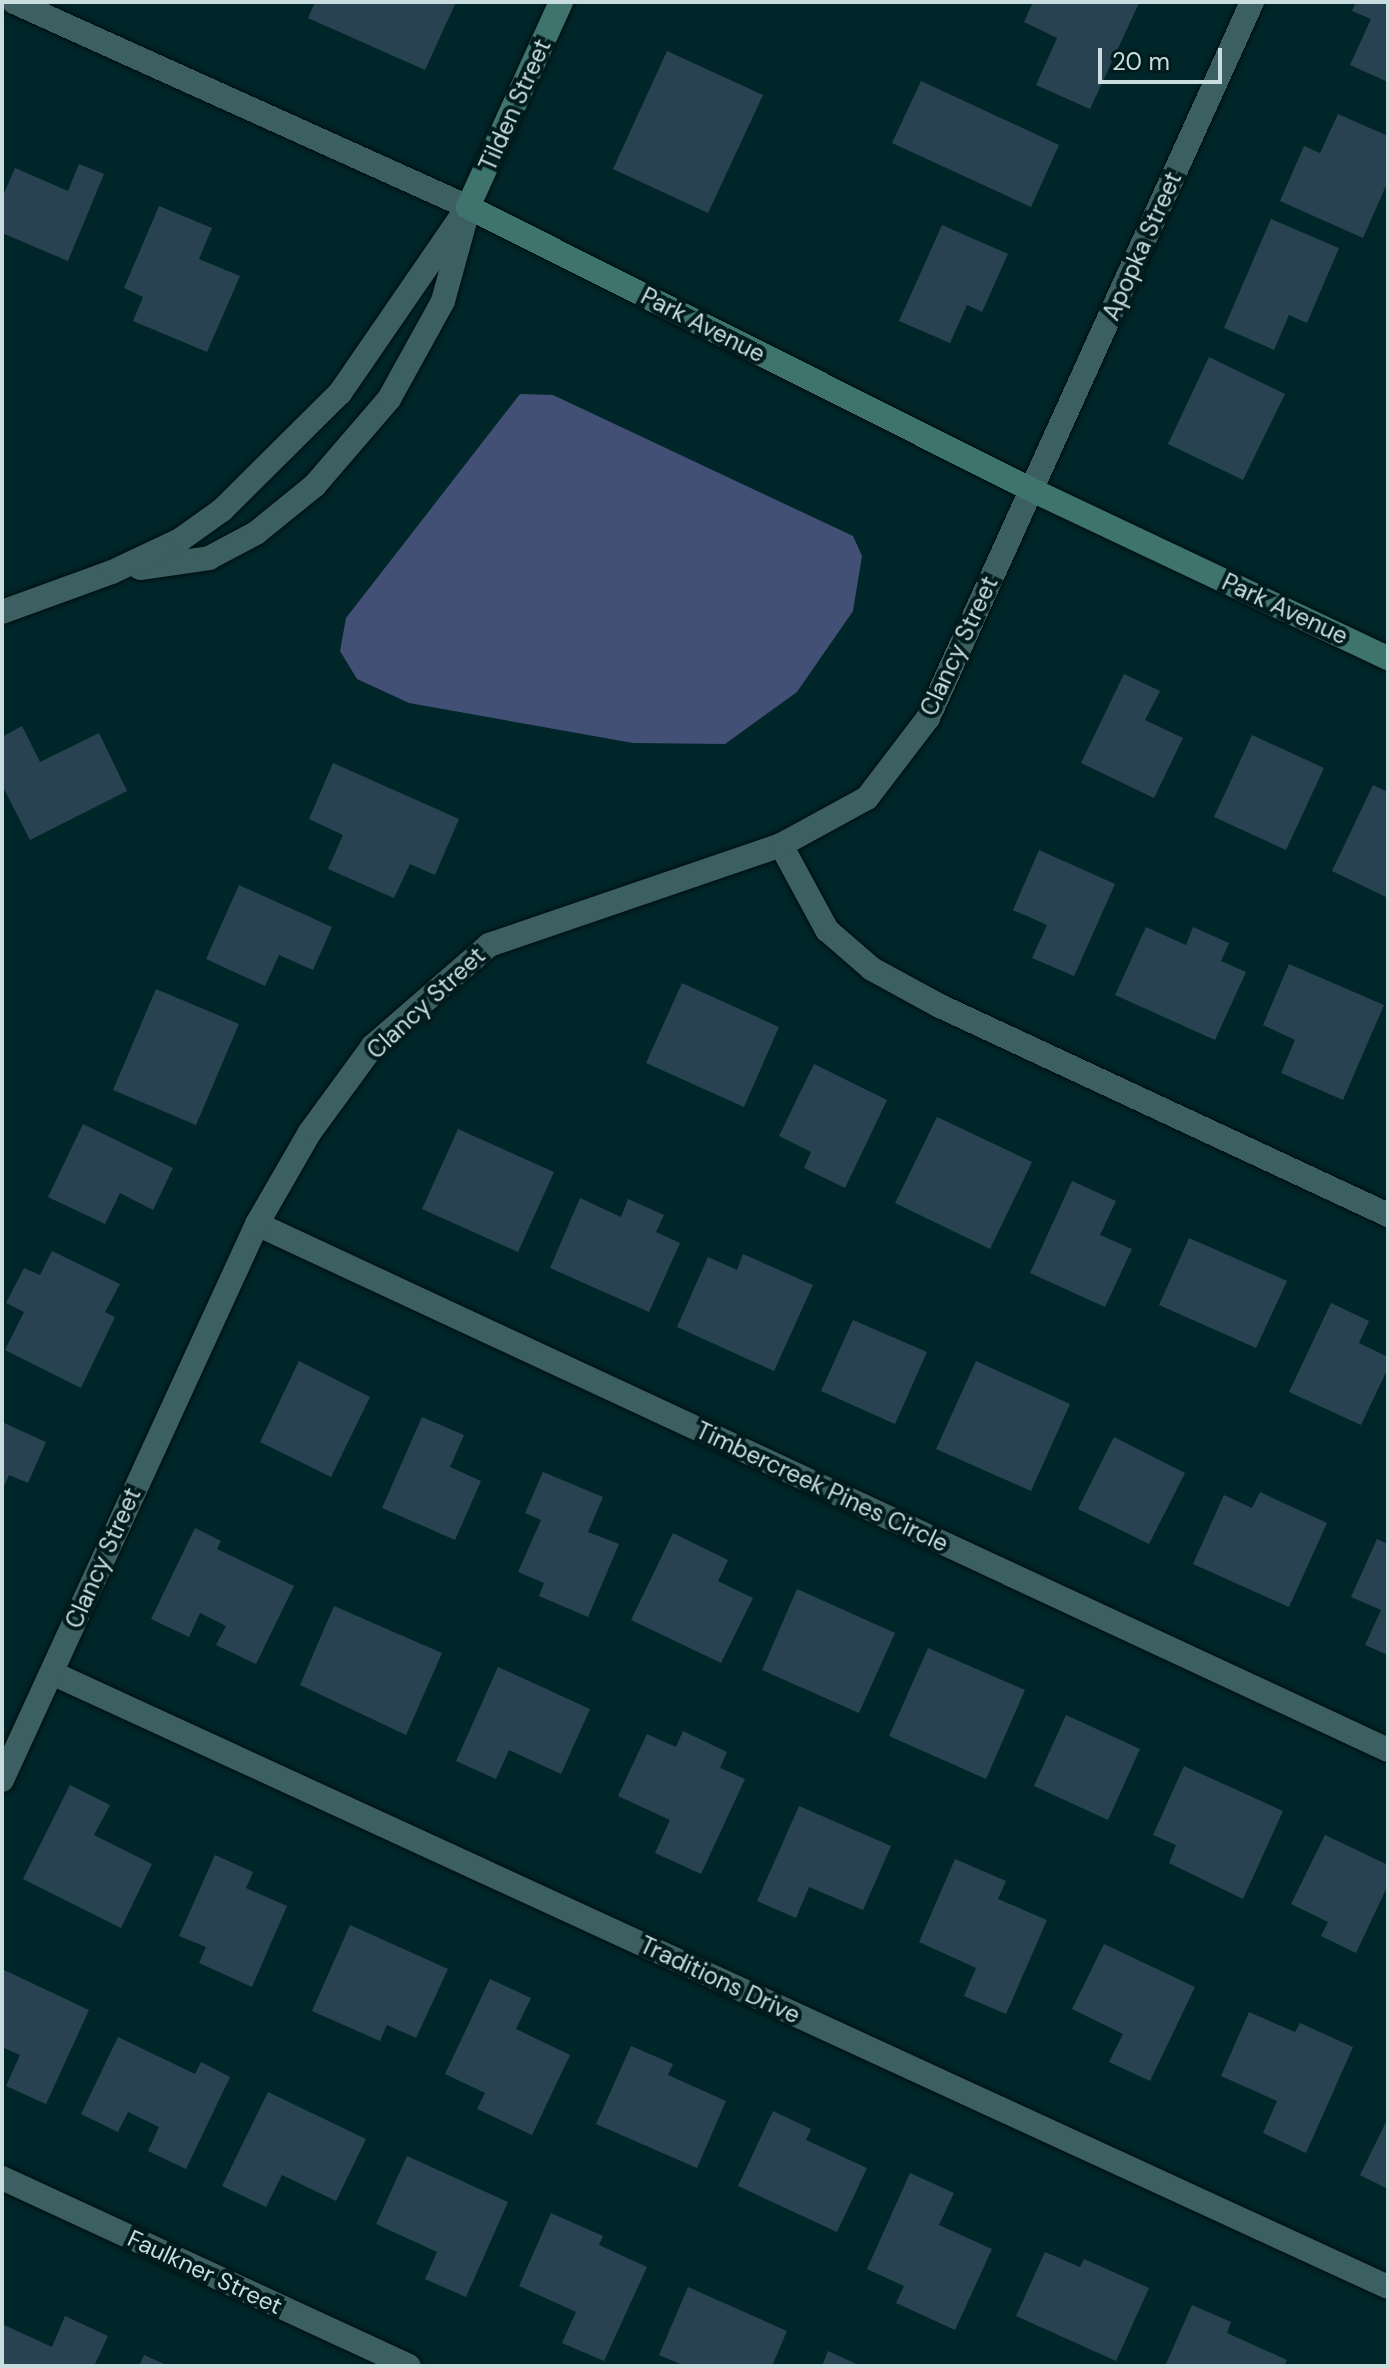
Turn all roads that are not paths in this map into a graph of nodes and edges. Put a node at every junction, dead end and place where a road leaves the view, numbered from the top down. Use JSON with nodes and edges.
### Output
{"nodes":[{"id":1,"x":14,"y":2,"type":"edge"},
{"id":2,"x":561,"y":2,"type":"edge"},
{"id":3,"x":1252,"y":2,"type":"edge"},
{"id":4,"x":468,"y":207,"type":"junction"},
{"id":5,"x":1032,"y":490,"type":"junction"},
{"id":6,"x":112,"y":572,"type":"junction"},
{"id":7,"x":2,"y":612,"type":"edge"},
{"id":8,"x":1388,"y":658,"type":"edge"},
{"id":9,"x":781,"y":845,"type":"junction"},
{"id":10,"x":1388,"y":1215,"type":"edge"},
{"id":11,"x":257,"y":1224,"type":"junction"},
{"id":12,"x":52,"y":1673,"type":"junction"},
{"id":13,"x":1388,"y":1750,"type":"edge"},
{"id":14,"x":2,"y":1780,"type":"edge"},
{"id":15,"x":2,"y":2178,"type":"edge"},
{"id":16,"x":1388,"y":2287,"type":"edge"},
{"id":17,"x":409,"y":2366,"type":"edge"}],
"edges":[{"from":1,"to":4,"type":"street","name":"Park Avenue"},
{"from":2,"to":4,"type":"street","name":"Tilden Street"},
{"from":3,"to":5,"type":"street","name":"Apopka Street"},
{"from":4,"to":5,"type":"street","name":"Park Avenue"},
{"from":4,"to":6,"type":"street"},
{"from":4,"to":6,"type":"street"},
{"from":5,"to":8,"type":"street","name":"Park Avenue"},
{"from":5,"to":9,"type":"street","name":"Clancy Street"},
{"from":6,"to":7,"type":"street"},
{"from":9,"to":10,"type":"street"},
{"from":9,"to":11,"type":"street","name":"Clancy Street"},
{"from":11,"to":12,"type":"street","name":"Clancy Street"},
{"from":11,"to":13,"type":"street","name":"Timbercreek Pines Circle"},
{"from":12,"to":14,"type":"street","name":"Clancy Street"},
{"from":12,"to":16,"type":"street","name":"Traditions Drive"},
{"from":15,"to":17,"type":"street","name":"Faulkner Street"}]}
